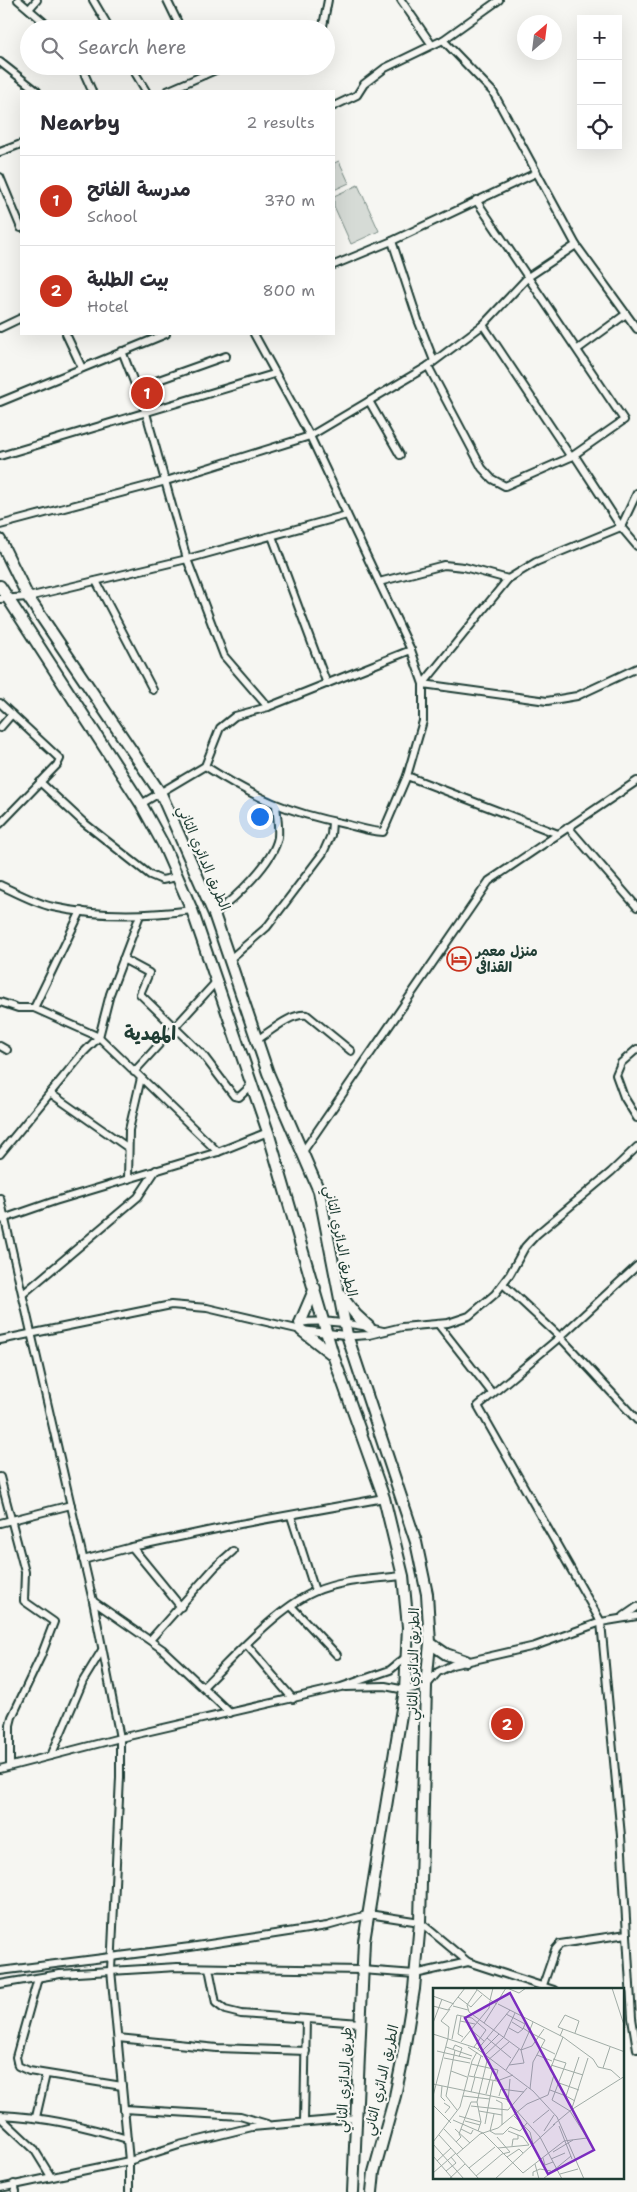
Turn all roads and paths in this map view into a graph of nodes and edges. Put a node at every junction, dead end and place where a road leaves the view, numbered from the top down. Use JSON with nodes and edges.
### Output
{"nodes":[{"id":1,"x":18,"y":0,"type":"edge"},
{"id":2,"x":37,"y":0,"type":"edge"},
{"id":3,"x":93,"y":0,"type":"edge"},
{"id":4,"x":167,"y":0,"type":"edge"},
{"id":5,"x":328,"y":0,"type":"edge"},
{"id":6,"x":401,"y":0,"type":"edge"},
{"id":7,"x":499,"y":0,"type":"edge"},
{"id":8,"x":30,"y":9,"type":"junction"},
{"id":9,"x":42,"y":20,"type":"edge"},
{"id":10,"x":105,"y":20,"type":"edge"},
{"id":11,"x":177,"y":20,"type":"edge"},
{"id":12,"x":324,"y":20,"type":"edge"},
{"id":13,"x":443,"y":40,"type":"junction"},
{"id":14,"x":432,"y":45,"type":"junction"},
{"id":15,"x":0,"y":62,"type":"edge"},
{"id":16,"x":85,"y":75,"type":"edge"},
{"id":17,"x":136,"y":75,"type":"edge"},
{"id":18,"x":204,"y":75,"type":"edge"},
{"id":19,"x":36,"y":90,"type":"edge"},
{"id":20,"x":92,"y":90,"type":"edge"},
{"id":21,"x":145,"y":90,"type":"edge"},
{"id":22,"x":169,"y":90,"type":"edge"},
{"id":23,"x":335,"y":106,"type":"edge"},
{"id":24,"x":20,"y":144,"type":"edge"},
{"id":25,"x":0,"y":152,"type":"edge"},
{"id":26,"x":536,"y":173,"type":"junction"},
{"id":27,"x":0,"y":177,"type":"edge"},
{"id":28,"x":476,"y":200,"type":"junction"},
{"id":29,"x":20,"y":226,"type":"edge"},
{"id":30,"x":392,"y":241,"type":"junction"},
{"id":31,"x":576,"y":245,"type":"junction"},
{"id":32,"x":335,"y":265,"type":"edge"},
{"id":33,"x":528,"y":278,"type":"junction"},
{"id":34,"x":626,"y":314,"type":"junction"},
{"id":35,"x":20,"y":318,"type":"edge"},
{"id":36,"x":483,"y":324,"type":"junction"},
{"id":37,"x":0,"y":328,"type":"edge"},
{"id":38,"x":637,"y":329,"type":"edge"},
{"id":39,"x":66,"y":335,"type":"edge"},
{"id":40,"x":164,"y":335,"type":"edge"},
{"id":41,"x":254,"y":335,"type":"edge"},
{"id":42,"x":578,"y":349,"type":"junction"},
{"id":43,"x":122,"y":352,"type":"junction"},
{"id":44,"x":226,"y":356,"type":"dead end"},
{"id":45,"x":434,"y":361,"type":"junction"},
{"id":46,"x":428,"y":366,"type":"junction"},
{"id":47,"x":82,"y":368,"type":"junction"},
{"id":48,"x":274,"y":374,"type":"junction"},
{"id":49,"x":136,"y":388,"type":"junction"},
{"id":50,"x":369,"y":401,"type":"junction"},
{"id":51,"x":0,"y":402,"type":"edge"},
{"id":52,"x":146,"y":413,"type":"junction"},
{"id":53,"x":310,"y":436,"type":"junction"},
{"id":54,"x":400,"y":455,"type":"dead end"},
{"id":55,"x":0,"y":456,"type":"edge"},
{"id":56,"x":573,"y":456,"type":"junction"},
{"id":57,"x":166,"y":481,"type":"junction"},
{"id":58,"x":637,"y":493,"type":"edge"},
{"id":59,"x":347,"y":515,"type":"junction"},
{"id":60,"x":0,"y":525,"type":"edge"},
{"id":61,"x":621,"y":527,"type":"junction"},
{"id":62,"x":272,"y":536,"type":"junction"},
{"id":63,"x":0,"y":540,"type":"edge"},
{"id":64,"x":637,"y":546,"type":"edge"},
{"id":65,"x":187,"y":560,"type":"junction"},
{"id":66,"x":508,"y":579,"type":"junction"},
{"id":67,"x":96,"y":581,"type":"junction"},
{"id":68,"x":379,"y":582,"type":"junction"},
{"id":69,"x":0,"y":586,"type":"edge"},
{"id":70,"x":28,"y":597,"type":"junction"},
{"id":71,"x":4,"y":599,"type":"edge"},
{"id":72,"x":411,"y":650,"type":"junction"},
{"id":73,"x":637,"y":668,"type":"edge"},
{"id":74,"x":327,"y":684,"type":"junction"},
{"id":75,"x":423,"y":684,"type":"junction"},
{"id":76,"x":153,"y":690,"type":"dead end"},
{"id":77,"x":0,"y":703,"type":"edge"},
{"id":78,"x":268,"y":707,"type":"junction"},
{"id":79,"x":12,"y":714,"type":"junction"},
{"id":80,"x":0,"y":728,"type":"edge"},
{"id":81,"x":205,"y":766,"type":"junction"},
{"id":82,"x":407,"y":776,"type":"junction"},
{"id":83,"x":637,"y":781,"type":"edge"},
{"id":84,"x":40,"y":782,"type":"junction"},
{"id":85,"x":161,"y":794,"type":"junction"},
{"id":86,"x":141,"y":804,"type":"junction"},
{"id":87,"x":276,"y":806,"type":"junction"},
{"id":88,"x":332,"y":822,"type":"junction"},
{"id":89,"x":0,"y":824,"type":"edge"},
{"id":90,"x":568,"y":827,"type":"junction"},
{"id":91,"x":558,"y":834,"type":"junction"},
{"id":92,"x":177,"y":878,"type":"junction"},
{"id":93,"x":0,"y":885,"type":"edge"},
{"id":94,"x":637,"y":907,"type":"edge"},
{"id":95,"x":192,"y":910,"type":"junction"},
{"id":96,"x":81,"y":911,"type":"junction"},
{"id":97,"x":214,"y":914,"type":"junction"},
{"id":98,"x":140,"y":915,"type":"junction"},
{"id":99,"x":123,"y":959,"type":"junction"},
{"id":100,"x":230,"y":959,"type":"junction"},
{"id":101,"x":215,"y":983,"type":"junction"},
{"id":102,"x":0,"y":1002,"type":"edge"},
{"id":103,"x":34,"y":1008,"type":"junction"},
{"id":104,"x":176,"y":1027,"type":"junction"},
{"id":105,"x":99,"y":1037,"type":"junction"},
{"id":106,"x":256,"y":1040,"type":"junction"},
{"id":107,"x":0,"y":1046,"type":"edge"},
{"id":108,"x":637,"y":1049,"type":"edge"},
{"id":109,"x":7,"y":1050,"type":"dead end"},
{"id":110,"x":352,"y":1051,"type":"dead end"},
{"id":111,"x":134,"y":1072,"type":"junction"},
{"id":112,"x":141,"y":1078,"type":"junction"},
{"id":113,"x":252,"y":1085,"type":"junction"},
{"id":114,"x":50,"y":1093,"type":"junction"},
{"id":115,"x":637,"y":1118,"type":"edge"},
{"id":116,"x":268,"y":1132,"type":"junction"},
{"id":117,"x":127,"y":1147,"type":"junction"},
{"id":118,"x":637,"y":1148,"type":"edge"},
{"id":119,"x":218,"y":1152,"type":"junction"},
{"id":120,"x":302,"y":1153,"type":"junction"},
{"id":121,"x":0,"y":1154,"type":"edge"},
{"id":122,"x":156,"y":1170,"type":"junction"},
{"id":123,"x":128,"y":1178,"type":"junction"},
{"id":124,"x":0,"y":1198,"type":"edge"},
{"id":125,"x":3,"y":1219,"type":"edge"},
{"id":126,"x":637,"y":1266,"type":"edge"},
{"id":127,"x":503,"y":1284,"type":"junction"},
{"id":128,"x":315,"y":1288,"type":"junction"},
{"id":129,"x":337,"y":1291,"type":"junction"},
{"id":130,"x":23,"y":1294,"type":"junction"},
{"id":131,"x":325,"y":1322,"type":"junction"},
{"id":132,"x":438,"y":1324,"type":"junction"},
{"id":133,"x":298,"y":1326,"type":"junction"},
{"id":134,"x":369,"y":1327,"type":"junction"},
{"id":135,"x":346,"y":1330,"type":"junction"},
{"id":136,"x":383,"y":1331,"type":"junction"},
{"id":137,"x":33,"y":1333,"type":"junction"},
{"id":138,"x":328,"y":1333,"type":"junction"},
{"id":139,"x":560,"y":1337,"type":"junction"},
{"id":140,"x":0,"y":1340,"type":"edge"},
{"id":141,"x":333,"y":1355,"type":"junction"},
{"id":142,"x":492,"y":1393,"type":"junction"},
{"id":143,"x":637,"y":1420,"type":"edge"},
{"id":144,"x":0,"y":1477,"type":"edge"},
{"id":145,"x":384,"y":1498,"type":"junction"},
{"id":146,"x":71,"y":1505,"type":"junction"},
{"id":147,"x":291,"y":1516,"type":"junction"},
{"id":148,"x":10,"y":1520,"type":"junction"},
{"id":149,"x":0,"y":1523,"type":"edge"},
{"id":150,"x":132,"y":1547,"type":"junction"},
{"id":151,"x":233,"y":1551,"type":"dead end"},
{"id":152,"x":83,"y":1560,"type":"junction"},
{"id":153,"x":404,"y":1576,"type":"junction"},
{"id":154,"x":315,"y":1591,"type":"junction"},
{"id":155,"x":93,"y":1600,"type":"junction"},
{"id":156,"x":292,"y":1606,"type":"junction"},
{"id":157,"x":181,"y":1607,"type":"junction"},
{"id":158,"x":637,"y":1607,"type":"edge"},
{"id":159,"x":637,"y":1616,"type":"edge"},
{"id":160,"x":623,"y":1617,"type":"junction"},
{"id":161,"x":600,"y":1622,"type":"junction"},
{"id":162,"x":150,"y":1640,"type":"junction"},
{"id":163,"x":430,"y":1643,"type":"junction"},
{"id":164,"x":247,"y":1645,"type":"junction"},
{"id":165,"x":102,"y":1650,"type":"junction"},
{"id":166,"x":337,"y":1655,"type":"dead end"},
{"id":167,"x":406,"y":1657,"type":"junction"},
{"id":168,"x":466,"y":1661,"type":"junction"},
{"id":169,"x":204,"y":1686,"type":"junction"},
{"id":170,"x":426,"y":1686,"type":"junction"},
{"id":171,"x":341,"y":1687,"type":"junction"},
{"id":172,"x":405,"y":1690,"type":"junction"},
{"id":173,"x":293,"y":1699,"type":"junction"},
{"id":174,"x":230,"y":1713,"type":"junction"},
{"id":175,"x":120,"y":1738,"type":"junction"},
{"id":176,"x":51,"y":1756,"type":"junction"},
{"id":177,"x":10,"y":1766,"type":"junction"},
{"id":178,"x":0,"y":1769,"type":"edge"},
{"id":179,"x":367,"y":1915,"type":"junction"},
{"id":180,"x":420,"y":1922,"type":"junction"},
{"id":181,"x":627,"y":1934,"type":"junction"},
{"id":182,"x":112,"y":1957,"type":"junction"},
{"id":183,"x":468,"y":1962,"type":"junction"},
{"id":184,"x":209,"y":1968,"type":"junction"},
{"id":185,"x":111,"y":1970,"type":"junction"},
{"id":186,"x":362,"y":1970,"type":"junction"},
{"id":187,"x":0,"y":1971,"type":"edge"},
{"id":188,"x":415,"y":1974,"type":"junction"},
{"id":189,"x":38,"y":1978,"type":"junction"},
{"id":190,"x":0,"y":1984,"type":"edge"},
{"id":191,"x":543,"y":1985,"type":"junction"},
{"id":192,"x":550,"y":1988,"type":"edge"},
{"id":193,"x":624,"y":2015,"type":"edge"},
{"id":194,"x":632,"y":2018,"type":"junction"},
{"id":195,"x":306,"y":2019,"type":"junction"},
{"id":196,"x":360,"y":2023,"type":"junction"},
{"id":197,"x":118,"y":2038,"type":"junction"},
{"id":198,"x":637,"y":2049,"type":"edge"},
{"id":199,"x":306,"y":2051,"type":"junction"},
{"id":200,"x":46,"y":2074,"type":"junction"},
{"id":201,"x":122,"y":2086,"type":"junction"},
{"id":202,"x":124,"y":2109,"type":"junction"},
{"id":203,"x":0,"y":2116,"type":"edge"},
{"id":204,"x":36,"y":2117,"type":"junction"},
{"id":205,"x":356,"y":2118,"type":"junction"},
{"id":206,"x":304,"y":2122,"type":"junction"},
{"id":207,"x":269,"y":2124,"type":"junction"},
{"id":208,"x":127,"y":2139,"type":"junction"},
{"id":209,"x":129,"y":2161,"type":"junction"},
{"id":210,"x":50,"y":2176,"type":"junction"},
{"id":211,"x":14,"y":2184,"type":"junction"},
{"id":212,"x":0,"y":2188,"type":"edge"},
{"id":213,"x":16,"y":2192,"type":"edge"},
{"id":214,"x":129,"y":2192,"type":"edge"},
{"id":215,"x":353,"y":2192,"type":"edge"},
{"id":216,"x":372,"y":2192,"type":"edge"}],
"edges":[{"from":1,"to":8,"type":"street"},
{"from":2,"to":8,"type":"street"},
{"from":3,"to":10,"type":"street"},
{"from":4,"to":11,"type":"street"},
{"from":5,"to":12,"type":"street"},
{"from":6,"to":14,"type":"street"},
{"from":7,"to":13,"type":"street"},
{"from":8,"to":9,"type":"street"},
{"from":13,"to":14,"type":"street"},
{"from":13,"to":26,"type":"street"},
{"from":14,"to":23,"type":"street"},
{"from":15,"to":19,"type":"street"},
{"from":16,"to":20,"type":"street"},
{"from":17,"to":21,"type":"street"},
{"from":18,"to":22,"type":"street"},
{"from":24,"to":25,"type":"street"},
{"from":26,"to":28,"type":"street"},
{"from":26,"to":31,"type":"street"},
{"from":27,"to":29,"type":"street"},
{"from":28,"to":30,"type":"street"},
{"from":28,"to":33,"type":"street"},
{"from":30,"to":32,"type":"street"},
{"from":30,"to":45,"type":"street"},
{"from":31,"to":33,"type":"street"},
{"from":31,"to":34,"type":"street"},
{"from":33,"to":36,"type":"street"},
{"from":33,"to":42,"type":"street"},
{"from":34,"to":38,"type":"street"},
{"from":34,"to":42,"type":"street"},
{"from":35,"to":37,"type":"street"},
{"from":36,"to":45,"type":"street"},
{"from":36,"to":56,"type":"street"},
{"from":39,"to":47,"type":"street"},
{"from":40,"to":43,"type":"street"},
{"from":41,"to":48,"type":"street"},
{"from":42,"to":56,"type":"street"},
{"from":43,"to":47,"type":"street"},
{"from":43,"to":49,"type":"street"},
{"from":44,"to":49,"type":"street"},
{"from":45,"to":46,"type":"street"},
{"from":46,"to":50,"type":"street"},
{"from":46,"to":56,"type":"street"},
{"from":47,"to":51,"type":"street"},
{"from":48,"to":52,"type":"street"},
{"from":48,"to":53,"type":"street"},
{"from":49,"to":52,"type":"street"},
{"from":50,"to":53,"type":"street"},
{"from":50,"to":54,"type":"street"},
{"from":52,"to":55,"type":"street"},
{"from":52,"to":57,"type":"street"},
{"from":53,"to":57,"type":"street"},
{"from":53,"to":59,"type":"street"},
{"from":56,"to":61,"type":"street"},
{"from":57,"to":60,"type":"street"},
{"from":57,"to":65,"type":"street"},
{"from":58,"to":61,"type":"street"},
{"from":59,"to":62,"type":"street"},
{"from":59,"to":68,"type":"street"},
{"from":61,"to":64,"type":"street"},
{"from":61,"to":66,"type":"street"},
{"from":62,"to":65,"type":"street"},
{"from":62,"to":74,"type":"street"},
{"from":63,"to":70,"type":"main road","name":"الطريق الدائري الثاني"},
{"from":65,"to":67,"type":"street"},
{"from":65,"to":78,"type":"street"},
{"from":66,"to":68,"type":"street"},
{"from":66,"to":75,"type":"street"},
{"from":67,"to":70,"type":"street"},
{"from":67,"to":76,"type":"street"},
{"from":68,"to":72,"type":"street"},
{"from":69,"to":71,"type":"main road","name":"الطريق الدائري الثاني"},
{"from":70,"to":71,"type":"street"},
{"from":70,"to":85,"type":"main road","name":"الطريق الدائري الثاني"},
{"from":71,"to":86,"type":"main road","name":"الطريق الدائري الثاني"},
{"from":72,"to":74,"type":"street"},
{"from":72,"to":75,"type":"street"},
{"from":73,"to":75,"type":"street"},
{"from":74,"to":78,"type":"street"},
{"from":75,"to":82,"type":"street"},
{"from":77,"to":79,"type":"street"},
{"from":78,"to":81,"type":"street"},
{"from":79,"to":80,"type":"street"},
{"from":79,"to":84,"type":"street"},
{"from":81,"to":85,"type":"street"},
{"from":81,"to":87,"type":"street"},
{"from":82,"to":88,"type":"street"},
{"from":82,"to":91,"type":"street"},
{"from":83,"to":90,"type":"street"},
{"from":84,"to":89,"type":"street"},
{"from":84,"to":92,"type":"street"},
{"from":85,"to":86,"type":"street"},
{"from":85,"to":97,"type":"main road","name":"الطريق الدائري الثاني"},
{"from":86,"to":92,"type":"main road","name":"الطريق الدائري الثاني"},
{"from":87,"to":88,"type":"street"},
{"from":87,"to":97,"type":"street"},
{"from":88,"to":100,"type":"street"},
{"from":90,"to":91,"type":"street"},
{"from":90,"to":94,"type":"street"},
{"from":91,"to":120,"type":"street"},
{"from":92,"to":95,"type":"main road","name":"الطريق الدائري الثاني"},
{"from":93,"to":96,"type":"street"},
{"from":95,"to":98,"type":"street"},
{"from":95,"to":101,"type":"main road","name":"الطريق الدائري الثاني"},
{"from":96,"to":98,"type":"street"},
{"from":96,"to":103,"type":"street"},
{"from":97,"to":100,"type":"main road","name":"الطريق الدائري الثاني"},
{"from":98,"to":99,"type":"street"},
{"from":99,"to":104,"type":"street"},
{"from":99,"to":105,"type":"street"},
{"from":100,"to":106,"type":"main road","name":"الطريق الدائري الثاني"},
{"from":101,"to":104,"type":"street"},
{"from":101,"to":113,"type":"main road","name":"الطريق الدائري الثاني"},
{"from":102,"to":103,"type":"street"},
{"from":103,"to":105,"type":"street"},
{"from":104,"to":111,"type":"street"},
{"from":104,"to":113,"type":"street"},
{"from":105,"to":111,"type":"street"},
{"from":105,"to":114,"type":"street"},
{"from":106,"to":110,"type":"street"},
{"from":106,"to":120,"type":"main road","name":"الطريق الدائري الثاني"},
{"from":107,"to":109,"type":"street"},
{"from":108,"to":115,"type":"street"},
{"from":111,"to":112,"type":"street"},
{"from":112,"to":117,"type":"street"},
{"from":112,"to":119,"type":"street"},
{"from":113,"to":116,"type":"main road","name":"الطريق الدائري الثاني"},
{"from":114,"to":117,"type":"street"},
{"from":114,"to":121,"type":"street"},
{"from":116,"to":119,"type":"street"},
{"from":116,"to":128,"type":"main road","name":"الطريق الدائري الثاني"},
{"from":117,"to":123,"type":"street"},
{"from":118,"to":127,"type":"street"},
{"from":119,"to":122,"type":"street"},
{"from":120,"to":129,"type":"main road","name":"الطريق الدائري الثاني"},
{"from":122,"to":123,"type":"street"},
{"from":122,"to":130,"type":"street"},
{"from":123,"to":125,"type":"street"},
{"from":124,"to":125,"type":"street"},
{"from":125,"to":130,"type":"street"},
{"from":126,"to":139,"type":"street"},
{"from":127,"to":132,"type":"street"},
{"from":127,"to":139,"type":"street"},
{"from":128,"to":131,"type":"main road","name":"الطريق الدائري الثاني"},
{"from":128,"to":133,"type":"main road"},
{"from":129,"to":134,"type":"main road"},
{"from":129,"to":135,"type":"main road","name":"الطريق الدائري الثاني"},
{"from":130,"to":137,"type":"street"},
{"from":131,"to":133,"type":"street"},
{"from":131,"to":135,"type":"street"},
{"from":131,"to":138,"type":"main road","name":"الطريق الدائري الثاني"},
{"from":132,"to":136,"type":"street"},
{"from":132,"to":142,"type":"street"},
{"from":133,"to":137,"type":"street"},
{"from":133,"to":138,"type":"street"},
{"from":133,"to":141,"type":"main road"},
{"from":134,"to":135,"type":"street"},
{"from":134,"to":136,"type":"street"},
{"from":135,"to":136,"type":"street"},
{"from":135,"to":138,"type":"street"},
{"from":135,"to":163,"type":"main road","name":"الطريق الدائري الثاني"},
{"from":137,"to":140,"type":"street"},
{"from":137,"to":146,"type":"street"},
{"from":138,"to":141,"type":"main road","name":"الطريق الدائري الثاني"},
{"from":139,"to":142,"type":"street"},
{"from":139,"to":143,"type":"street"},
{"from":141,"to":145,"type":"main road","name":"الطريق الدائري الثاني"},
{"from":142,"to":161,"type":"street"},
{"from":144,"to":148,"type":"street"},
{"from":145,"to":147,"type":"street"},
{"from":145,"to":153,"type":"main road","name":"الطريق الدائري الثاني"},
{"from":146,"to":148,"type":"street"},
{"from":146,"to":152,"type":"street"},
{"from":147,"to":150,"type":"street"},
{"from":147,"to":154,"type":"street"},
{"from":148,"to":149,"type":"street"},
{"from":148,"to":177,"type":"street"},
{"from":150,"to":152,"type":"street"},
{"from":150,"to":157,"type":"street"},
{"from":151,"to":157,"type":"street"},
{"from":152,"to":155,"type":"street"},
{"from":153,"to":154,"type":"street"},
{"from":153,"to":167,"type":"main road","name":"الطريق الدائري الثاني"},
{"from":154,"to":156,"type":"street"},
{"from":155,"to":162,"type":"street"},
{"from":155,"to":165,"type":"street"},
{"from":156,"to":164,"type":"street"},
{"from":156,"to":166,"type":"street"},
{"from":157,"to":162,"type":"street"},
{"from":158,"to":160,"type":"street"},
{"from":159,"to":160,"type":"street"},
{"from":160,"to":161,"type":"street"},
{"from":161,"to":168,"type":"street"},
{"from":161,"to":181,"type":"street"},
{"from":162,"to":169,"type":"street"},
{"from":163,"to":168,"type":"main road"},
{"from":163,"to":170,"type":"main road","name":"الطريق الدائري الثاني"},
{"from":164,"to":169,"type":"street"},
{"from":164,"to":173,"type":"street"},
{"from":165,"to":175,"type":"street"},
{"from":165,"to":176,"type":"street"},
{"from":167,"to":171,"type":"street"},
{"from":167,"to":172,"type":"main road","name":"الطريق الدائري الثاني"},
{"from":168,"to":170,"type":"street"},
{"from":169,"to":174,"type":"street"},
{"from":170,"to":172,"type":"street"},
{"from":170,"to":180,"type":"main road","name":"الطريق الدائري الثاني"},
{"from":171,"to":172,"type":"street"},
{"from":171,"to":173,"type":"street"},
{"from":172,"to":179,"type":"main road","name":"الطريق الدائري الثاني"},
{"from":173,"to":174,"type":"street"},
{"from":174,"to":175,"type":"street"},
{"from":175,"to":176,"type":"street"},
{"from":175,"to":182,"type":"street"},
{"from":176,"to":177,"type":"street"},
{"from":177,"to":178,"type":"street"},
{"from":179,"to":180,"type":"street"},
{"from":179,"to":182,"type":"street"},
{"from":179,"to":186,"type":"main road","name":"الطريق الدائري الثاني"},
{"from":180,"to":183,"type":"street"},
{"from":180,"to":188,"type":"main road","name":"الطريق الدائري الثاني"},
{"from":181,"to":191,"type":"street"},
{"from":181,"to":194,"type":"street"},
{"from":182,"to":185,"type":"street"},
{"from":182,"to":187,"type":"street"},
{"from":183,"to":188,"type":"street"},
{"from":183,"to":191,"type":"street"},
{"from":184,"to":185,"type":"street"},
{"from":184,"to":186,"type":"street"},
{"from":184,"to":195,"type":"street"},
{"from":185,"to":189,"type":"street"},
{"from":185,"to":197,"type":"street"},
{"from":186,"to":188,"type":"street"},
{"from":186,"to":196,"type":"main road","name":"طريق الدائري الثاني"},
{"from":188,"to":216,"type":"main road","name":"الطريق الدائري الثاني"},
{"from":189,"to":190,"type":"street"},
{"from":189,"to":200,"type":"street"},
{"from":191,"to":192,"type":"street"},
{"from":193,"to":194,"type":"street"},
{"from":194,"to":198,"type":"street"},
{"from":195,"to":196,"type":"street"},
{"from":195,"to":199,"type":"street"},
{"from":196,"to":205,"type":"main road","name":"طريق الدائري الثاني"},
{"from":197,"to":199,"type":"street"},
{"from":197,"to":201,"type":"street"},
{"from":199,"to":206,"type":"street"},
{"from":200,"to":201,"type":"street"},
{"from":200,"to":204,"type":"street"},
{"from":201,"to":202,"type":"street"},
{"from":202,"to":207,"type":"street"},
{"from":202,"to":208,"type":"street"},
{"from":203,"to":204,"type":"street"},
{"from":203,"to":210,"type":"street"},
{"from":204,"to":208,"type":"street"},
{"from":205,"to":206,"type":"street"},
{"from":205,"to":215,"type":"main road","name":"طريق الدائري الثاني"},
{"from":206,"to":207,"type":"street"},
{"from":207,"to":209,"type":"street"},
{"from":208,"to":209,"type":"street"},
{"from":209,"to":210,"type":"street"},
{"from":209,"to":214,"type":"street"},
{"from":210,"to":211,"type":"street"},
{"from":211,"to":212,"type":"street"},
{"from":211,"to":213,"type":"street"}]}
